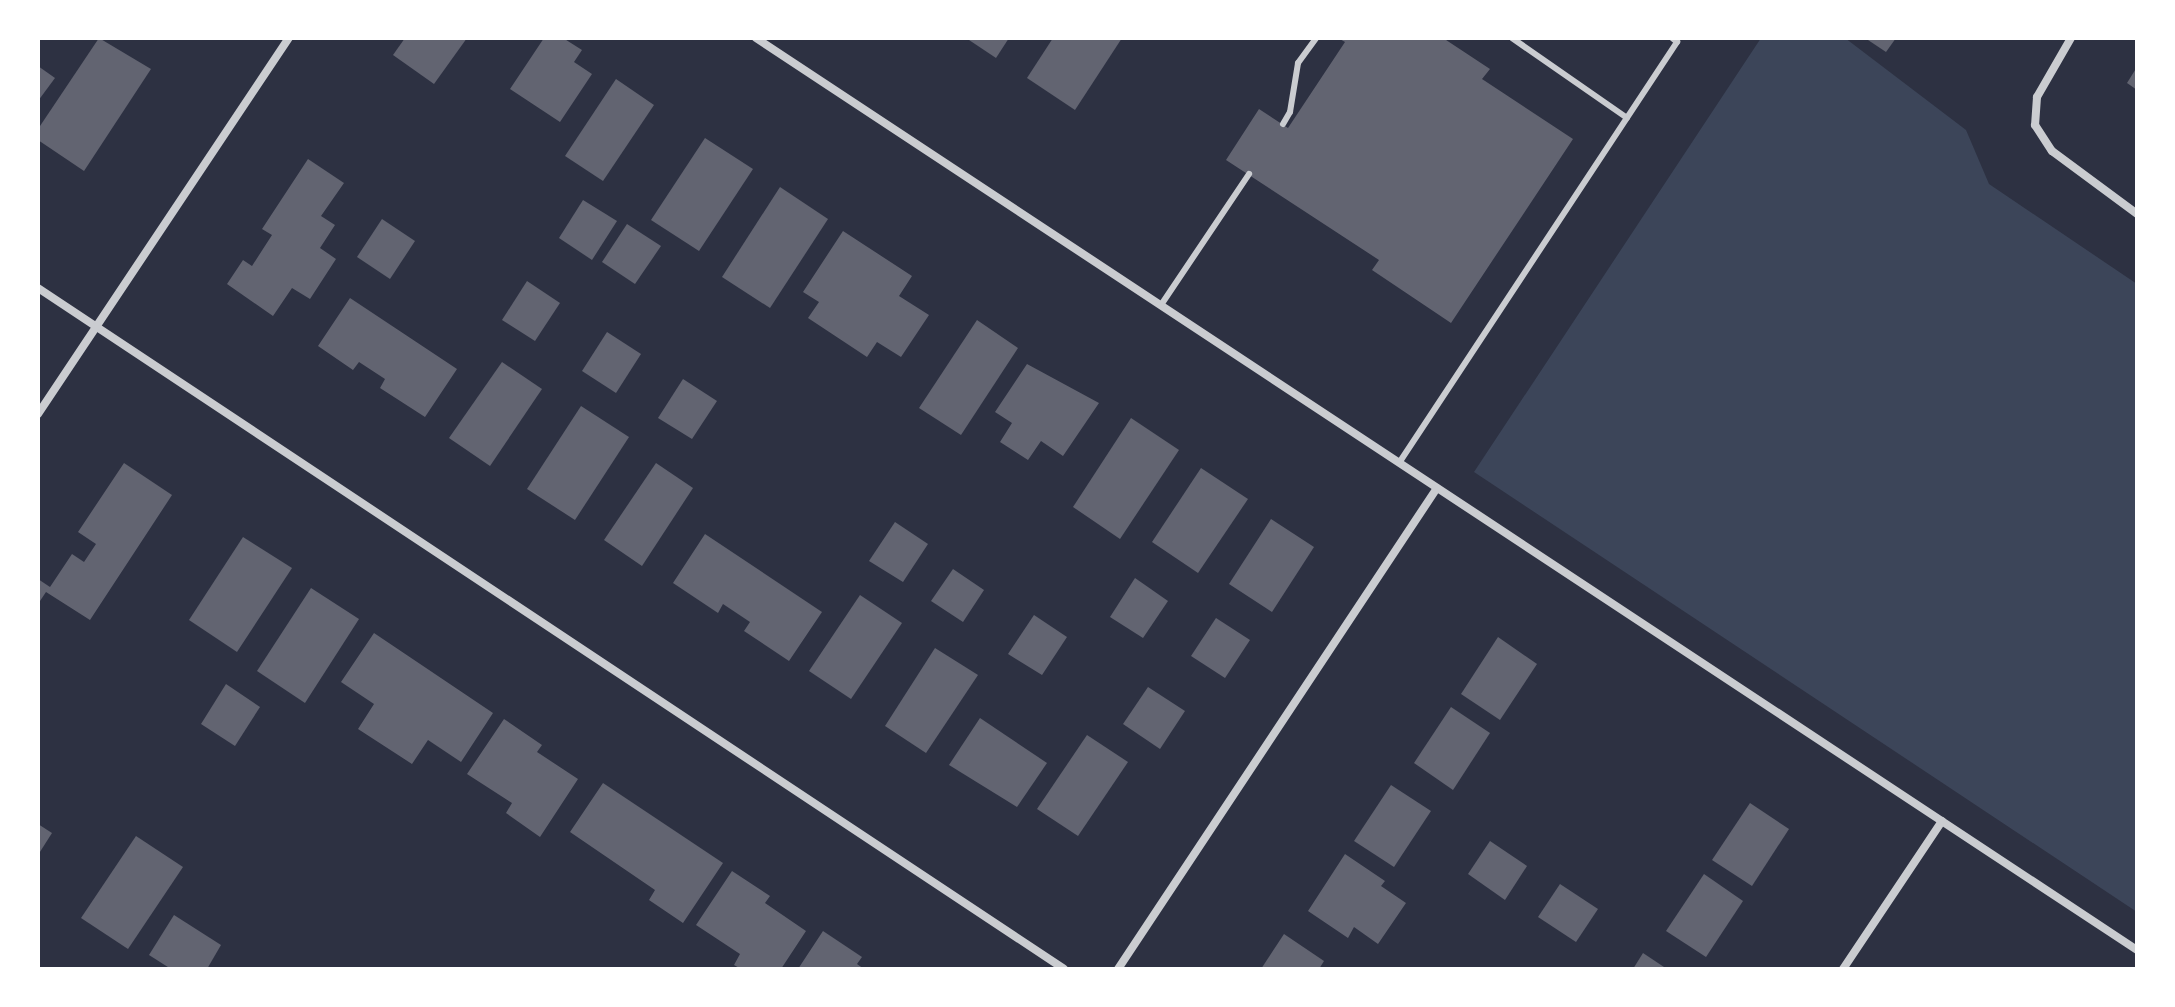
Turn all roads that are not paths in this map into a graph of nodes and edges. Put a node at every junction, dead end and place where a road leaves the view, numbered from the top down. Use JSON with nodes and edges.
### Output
{"nodes":[{"id":1,"x":289,"y":38,"type":"edge"},
{"id":2,"x":756,"y":38,"type":"edge"},
{"id":3,"x":1316,"y":38,"type":"edge"},
{"id":4,"x":1512,"y":38,"type":"edge"},
{"id":5,"x":1672,"y":38,"type":"edge"},
{"id":6,"x":2071,"y":38,"type":"edge"},
{"id":7,"x":1627,"y":118,"type":"junction"},
{"id":8,"x":1283,"y":124,"type":"dead end"},
{"id":9,"x":1249,"y":174,"type":"dead end"},
{"id":10,"x":2137,"y":214,"type":"edge"},
{"id":11,"x":38,"y":288,"type":"edge"},
{"id":12,"x":1161,"y":305,"type":"junction"},
{"id":13,"x":96,"y":327,"type":"junction"},
{"id":14,"x":38,"y":414,"type":"edge"},
{"id":15,"x":1399,"y":463,"type":"junction"},
{"id":16,"x":1437,"y":488,"type":"junction"},
{"id":17,"x":1942,"y":821,"type":"junction"},
{"id":18,"x":2137,"y":950,"type":"edge"},
{"id":19,"x":1064,"y":969,"type":"edge"},
{"id":20,"x":1118,"y":969,"type":"edge"},
{"id":21,"x":1843,"y":969,"type":"edge"}],
"edges":[{"from":1,"to":13,"type":"street"},
{"from":2,"to":12,"type":"street"},
{"from":3,"to":8,"type":"lane"},
{"from":4,"to":7,"type":"lane"},
{"from":5,"to":7,"type":"lane"},
{"from":6,"to":10,"type":"street"},
{"from":7,"to":15,"type":"lane"},
{"from":9,"to":12,"type":"lane"},
{"from":11,"to":13,"type":"street"},
{"from":12,"to":15,"type":"street"},
{"from":13,"to":14,"type":"street"},
{"from":13,"to":19,"type":"street"},
{"from":15,"to":16,"type":"street"},
{"from":16,"to":17,"type":"street"},
{"from":16,"to":20,"type":"street"},
{"from":17,"to":18,"type":"street"},
{"from":17,"to":21,"type":"street"}]}
